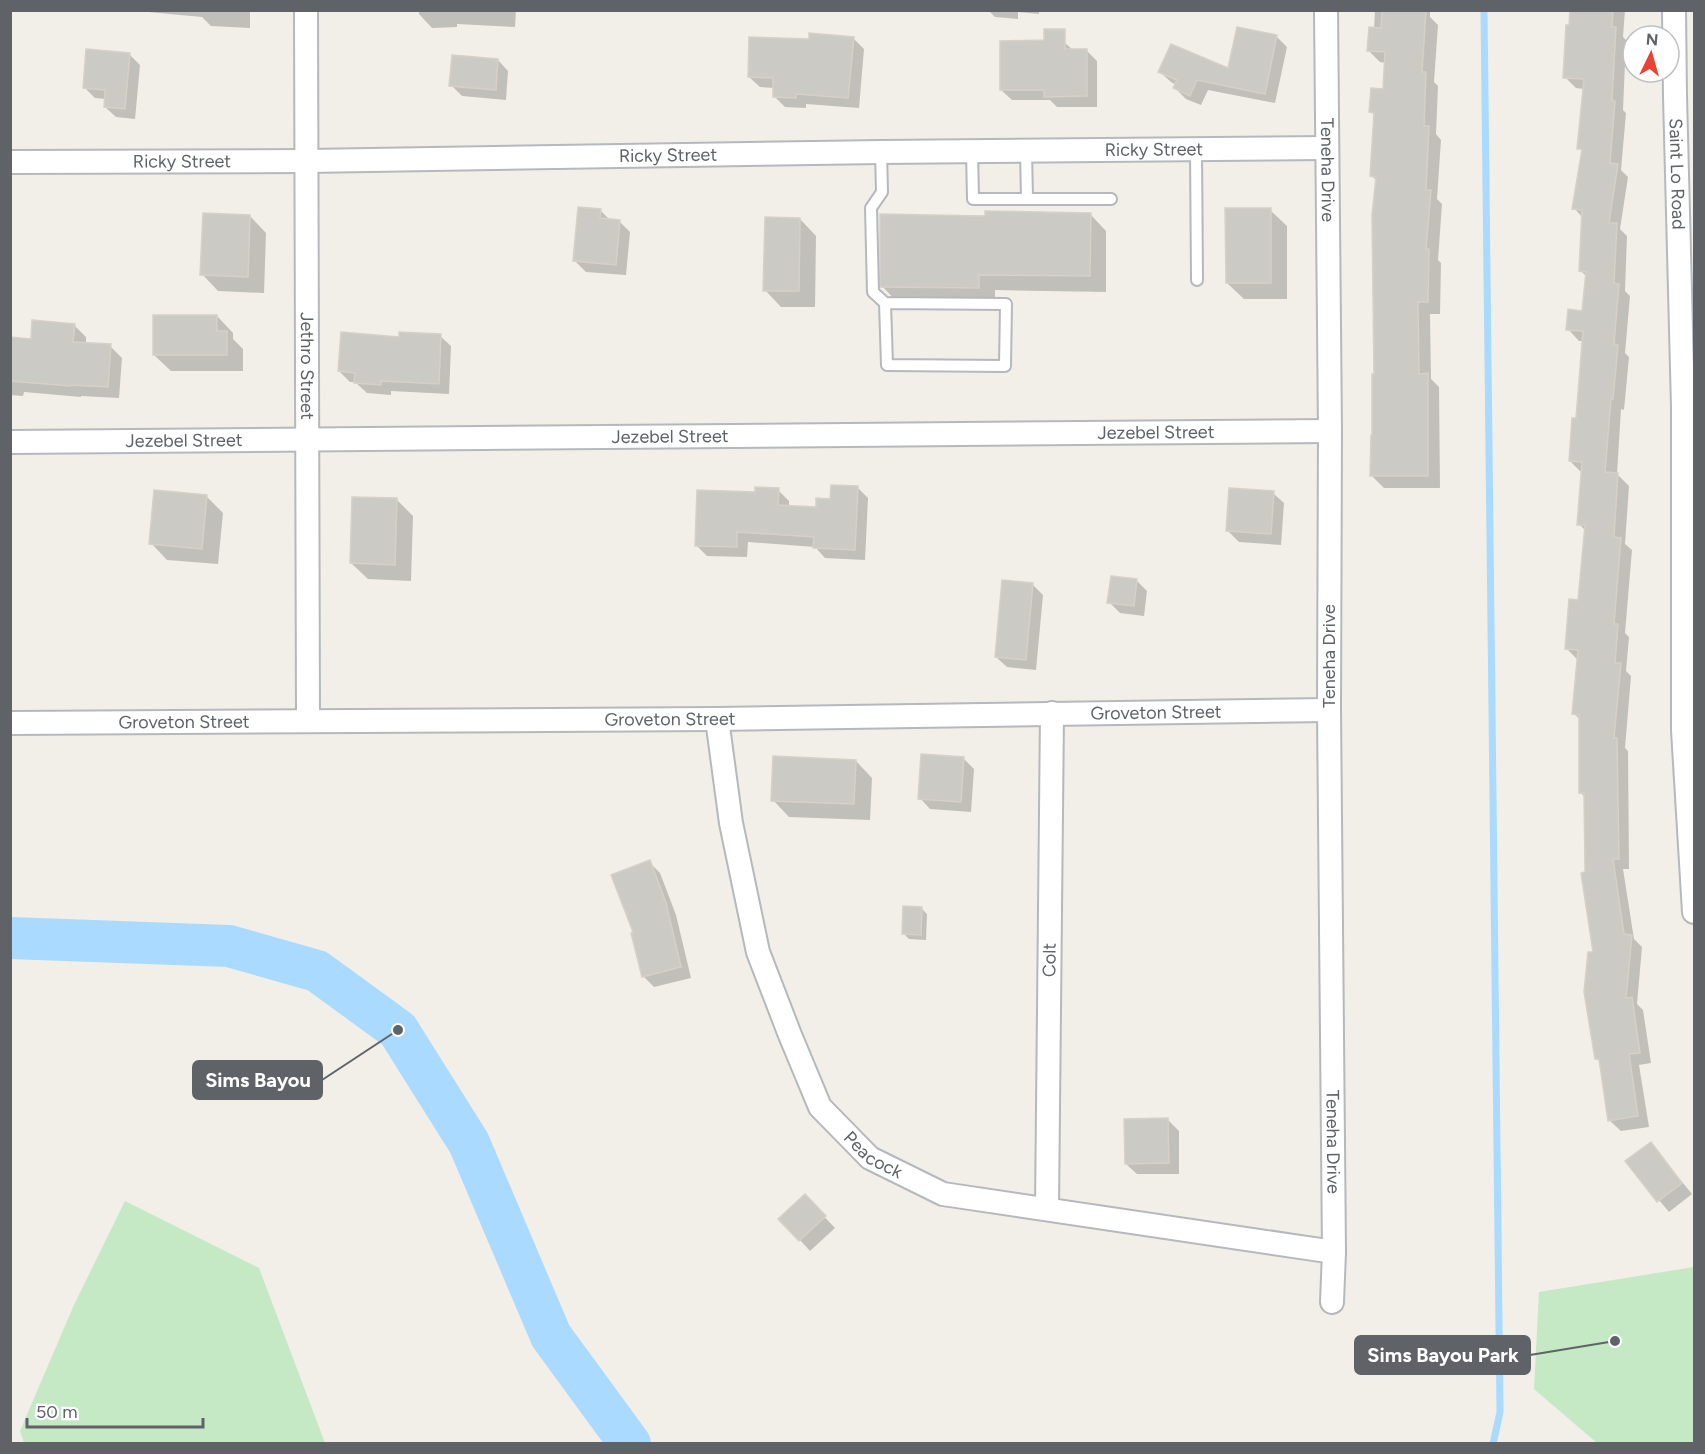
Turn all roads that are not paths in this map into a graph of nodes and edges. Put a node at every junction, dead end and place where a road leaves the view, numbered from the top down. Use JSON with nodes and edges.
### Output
{"nodes":[{"id":1,"x":306,"y":10,"type":"edge"},
{"id":2,"x":1326,"y":10,"type":"edge"},
{"id":3,"x":1674,"y":10,"type":"edge"},
{"id":4,"x":1685,"y":96,"type":"edge"},
{"id":5,"x":1327,"y":148,"type":"junction"},
{"id":6,"x":1196,"y":150,"type":"junction"},
{"id":7,"x":1026,"y":151,"type":"junction"},
{"id":8,"x":881,"y":152,"type":"junction"},
{"id":9,"x":972,"y":152,"type":"junction"},
{"id":10,"x":308,"y":161,"type":"junction"},
{"id":11,"x":10,"y":162,"type":"edge"},
{"id":12,"x":1028,"y":199,"type":"junction"},
{"id":13,"x":1111,"y":199,"type":"dead end"},
{"id":14,"x":1197,"y":280,"type":"dead end"},
{"id":15,"x":885,"y":303,"type":"junction"},
{"id":16,"x":1689,"y":407,"type":"edge"},
{"id":17,"x":1330,"y":432,"type":"junction"},
{"id":18,"x":306,"y":440,"type":"junction"},
{"id":19,"x":10,"y":442,"type":"edge"},
{"id":20,"x":1329,"y":710,"type":"junction"},
{"id":21,"x":1052,"y":713,"type":"junction"},
{"id":22,"x":717,"y":719,"type":"junction"},
{"id":23,"x":308,"y":720,"type":"junction"},
{"id":24,"x":10,"y":723,"type":"edge"},
{"id":25,"x":1689,"y":730,"type":"edge"},
{"id":26,"x":1695,"y":912,"type":"edge"},
{"id":27,"x":1047,"y":1208,"type":"junction"},
{"id":28,"x":1334,"y":1252,"type":"junction"},
{"id":29,"x":1332,"y":1302,"type":"dead end"}],
"edges":[{"from":1,"to":10,"type":"street","name":"Jethro Street"},
{"from":2,"to":5,"type":"street","name":"Teneha Drive"},
{"from":3,"to":4,"type":"street","name":"Saint Lo Road"},
{"from":4,"to":16,"type":"street","name":"Saint Lo Road"},
{"from":5,"to":6,"type":"street","name":"Ricky Street"},
{"from":5,"to":17,"type":"street","name":"Teneha Drive"},
{"from":6,"to":7,"type":"street","name":"Ricky Street"},
{"from":6,"to":14,"type":"lane"},
{"from":7,"to":9,"type":"street","name":"Ricky Street"},
{"from":7,"to":12,"type":"lane"},
{"from":8,"to":9,"type":"street","name":"Ricky Street"},
{"from":8,"to":10,"type":"street","name":"Ricky Street"},
{"from":8,"to":15,"type":"lane"},
{"from":9,"to":12,"type":"lane"},
{"from":10,"to":11,"type":"street","name":"Ricky Street"},
{"from":10,"to":18,"type":"street","name":"Jethro Street"},
{"from":12,"to":13,"type":"lane"},
{"from":15,"to":15,"type":"lane"},
{"from":16,"to":25,"type":"street","name":"Saint Lo Road"},
{"from":17,"to":18,"type":"street","name":"Jezebel Street"},
{"from":17,"to":20,"type":"street","name":"Teneha Drive"},
{"from":18,"to":19,"type":"street","name":"Jezebel Street"},
{"from":18,"to":23,"type":"street","name":"Jethro Street"},
{"from":20,"to":21,"type":"street","name":"Groveton Street"},
{"from":20,"to":28,"type":"street","name":"Teneha Drive"},
{"from":21,"to":22,"type":"street","name":"Groveton Street"},
{"from":21,"to":27,"type":"street","name":"Colt"},
{"from":22,"to":23,"type":"street","name":"Groveton Street"},
{"from":22,"to":27,"type":"street","name":"Peacock"},
{"from":23,"to":24,"type":"street","name":"Groveton Street"},
{"from":25,"to":26,"type":"street","name":"Saint Lo Road"},
{"from":27,"to":28,"type":"street","name":"Peacock"},
{"from":28,"to":29,"type":"street","name":"Teneha Drive"}]}
